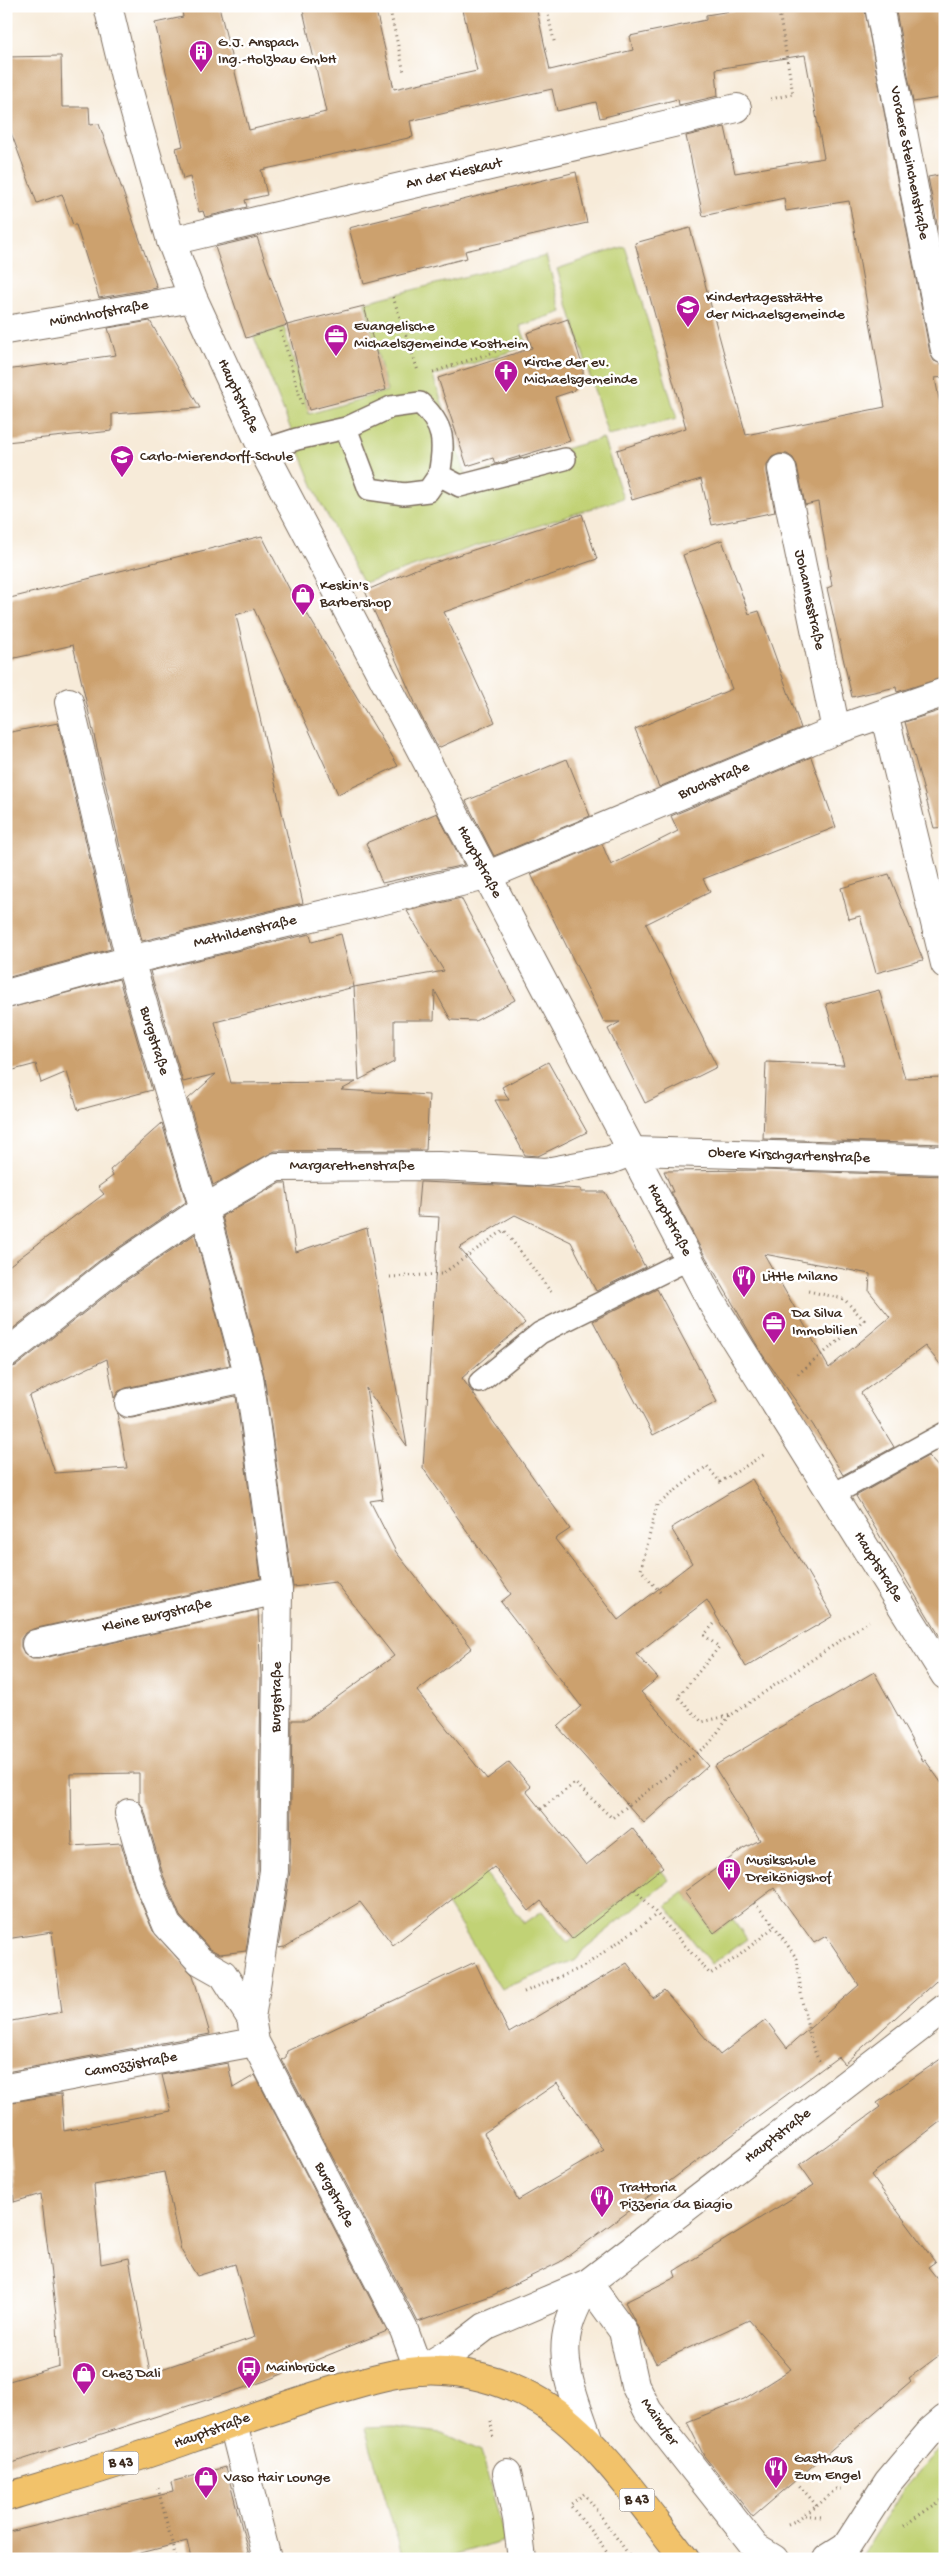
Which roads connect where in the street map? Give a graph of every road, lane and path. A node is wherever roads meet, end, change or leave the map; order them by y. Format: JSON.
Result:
{"nodes":[{"id":1,"x":108,"y":6,"type":"edge"},
{"id":2,"x":389,"y":6,"type":"edge"},
{"id":3,"x":546,"y":6,"type":"edge"},
{"id":4,"x":778,"y":6,"type":"edge"},
{"id":5,"x":879,"y":6,"type":"edge"},
{"id":6,"x":555,"y":45,"type":"dead end"},
{"id":7,"x":404,"y":72,"type":"dead end"},
{"id":8,"x":737,"y":108,"type":"joint"},
{"id":9,"x":171,"y":241,"type":"junction"},
{"id":10,"x":394,"y":297,"type":"dead end"},
{"id":11,"x":193,"y":298,"type":"junction"},
{"id":12,"x":6,"y":330,"type":"edge"},
{"id":13,"x":281,"y":331,"type":"dead end"},
{"id":14,"x":527,"y":341,"type":"dead end"},
{"id":15,"x":945,"y":350,"type":"edge"},
{"id":16,"x":420,"y":376,"type":"junction"},
{"id":17,"x":434,"y":416,"type":"junction"},
{"id":18,"x":346,"y":428,"type":"junction"},
{"id":19,"x":311,"y":435,"type":"junction"},
{"id":20,"x":263,"y":450,"type":"junction"},
{"id":21,"x":565,"y":459,"type":"dead end"},
{"id":22,"x":782,"y":469,"type":"dead end"},
{"id":23,"x":440,"y":475,"type":"junction"},
{"id":24,"x":945,"y":692,"type":"edge"},
{"id":25,"x":69,"y":702,"type":"dead end"},
{"id":26,"x":884,"y":713,"type":"junction"},
{"id":27,"x":836,"y":730,"type":"junction"},
{"id":28,"x":486,"y":876,"type":"junction"},
{"id":29,"x":130,"y":960,"type":"junction"},
{"id":30,"x":945,"y":964,"type":"edge"},
{"id":31,"x":6,"y":994,"type":"edge"},
{"id":32,"x":633,"y":1151,"type":"junction"},
{"id":33,"x":945,"y":1160,"type":"edge"},
{"id":34,"x":204,"y":1209,"type":"junction"},
{"id":35,"x":689,"y":1259,"type":"junction"},
{"id":36,"x":390,"y":1277,"type":"dead end"},
{"id":37,"x":808,"y":1291,"type":"dead end"},
{"id":38,"x":556,"y":1299,"type":"dead end"},
{"id":39,"x":6,"y":1354,"type":"edge"},
{"id":40,"x":249,"y":1377,"type":"junction"},
{"id":41,"x":480,"y":1382,"type":"dead end"},
{"id":42,"x":771,"y":1397,"type":"junction"},
{"id":43,"x":129,"y":1402,"type":"dead end"},
{"id":44,"x":945,"y":1433,"type":"edge"},
{"id":45,"x":795,"y":1435,"type":"junction"},
{"id":46,"x":832,"y":1495,"type":"junction"},
{"id":47,"x":278,"y":1590,"type":"junction"},
{"id":48,"x":660,"y":1592,"type":"dead end"},
{"id":49,"x":899,"y":1601,"type":"junction"},
{"id":50,"x":714,"y":1624,"type":"dead end"},
{"id":51,"x":36,"y":1644,"type":"dead end"},
{"id":52,"x":945,"y":1675,"type":"edge"},
{"id":53,"x":731,"y":1715,"type":"junction"},
{"id":54,"x":541,"y":1809,"type":"dead end"},
{"id":55,"x":129,"y":1813,"type":"dead end"},
{"id":56,"x":635,"y":1889,"type":"dead end"},
{"id":57,"x":754,"y":1903,"type":"dead end"},
{"id":58,"x":656,"y":1916,"type":"junction"},
{"id":59,"x":775,"y":1926,"type":"junction"},
{"id":60,"x":524,"y":1992,"type":"dead end"},
{"id":61,"x":945,"y":2008,"type":"edge"},
{"id":62,"x":253,"y":2030,"type":"junction"},
{"id":63,"x":6,"y":2088,"type":"edge"},
{"id":64,"x":836,"y":2092,"type":"junction"},
{"id":65,"x":588,"y":2283,"type":"junction"},
{"id":66,"x":419,"y":2371,"type":"junction"},
{"id":67,"x":945,"y":2419,"type":"edge"},
{"id":68,"x":233,"y":2424,"type":"junction"},
{"id":69,"x":589,"y":2441,"type":"junction"},
{"id":70,"x":507,"y":2473,"type":"dead end"},
{"id":71,"x":156,"y":2478,"type":"dead end"},
{"id":72,"x":798,"y":2484,"type":"dead end"},
{"id":73,"x":579,"y":2486,"type":"dead end"},
{"id":74,"x":584,"y":2494,"type":"junction"},
{"id":75,"x":6,"y":2496,"type":"edge"},
{"id":76,"x":781,"y":2526,"type":"dead end"},
{"id":77,"x":757,"y":2555,"type":"edge"},
{"id":78,"x":176,"y":2559,"type":"edge"},
{"id":79,"x":267,"y":2559,"type":"edge"},
{"id":80,"x":522,"y":2559,"type":"edge"},
{"id":81,"x":613,"y":2559,"type":"edge"},
{"id":82,"x":632,"y":2559,"type":"edge"},
{"id":83,"x":686,"y":2559,"type":"edge"},
{"id":84,"x":827,"y":2559,"type":"edge"}],
"edges":[{"from":1,"to":9,"type":"street","name":"Hauptstraße"},
{"from":2,"to":7,"type":"path"},
{"from":3,"to":6,"type":"path"},
{"from":4,"to":8,"type":"path"},
{"from":5,"to":15,"type":"street","name":"Vordere Steinchenstraße"},
{"from":8,"to":9,"type":"street","name":"An der Kieskaut"},
{"from":9,"to":11,"type":"street","name":"Hauptstraße"},
{"from":10,"to":16,"type":"path"},
{"from":11,"to":12,"type":"street","name":"Münchhofstraße"},
{"from":11,"to":20,"type":"street","name":"Hauptstraße"},
{"from":13,"to":19,"type":"path"},
{"from":14,"to":16,"type":"path"},
{"from":16,"to":17,"type":"path"},
{"from":17,"to":18,"type":"lane"},
{"from":17,"to":23,"type":"lane"},
{"from":18,"to":19,"type":"lane"},
{"from":18,"to":23,"type":"lane"},
{"from":19,"to":20,"type":"lane"},
{"from":20,"to":28,"type":"street","name":"Hauptstraße"},
{"from":21,"to":23,"type":"lane"},
{"from":22,"to":27,"type":"street","name":"Johannesstraße"},
{"from":24,"to":26,"type":"street","name":"Bruchstraße"},
{"from":25,"to":29,"type":"street","name":"Burgstraße"},
{"from":26,"to":27,"type":"street","name":"Bruchstraße"},
{"from":26,"to":30,"type":"street"},
{"from":27,"to":28,"type":"street","name":"Bruchstraße"},
{"from":28,"to":29,"type":"street","name":"Mathildenstraße"},
{"from":28,"to":32,"type":"street","name":"Hauptstraße"},
{"from":29,"to":31,"type":"street","name":"Mathildenstraße"},
{"from":29,"to":34,"type":"street","name":"Burgstraße"},
{"from":32,"to":33,"type":"street","name":"Obere Kirschgartenstraße"},
{"from":32,"to":34,"type":"street","name":"Margarethenstraße"},
{"from":32,"to":35,"type":"street","name":"Hauptstraße"},
{"from":34,"to":39,"type":"street","name":"Margarethenstraße"},
{"from":34,"to":40,"type":"street","name":"Burgstraße"},
{"from":35,"to":41,"type":"lane"},
{"from":35,"to":42,"type":"street","name":"Hauptstraße"},
{"from":36,"to":38,"type":"path"},
{"from":37,"to":42,"type":"path"},
{"from":40,"to":43,"type":"street"},
{"from":40,"to":47,"type":"street","name":"Burgstraße"},
{"from":42,"to":45,"type":"street","name":"Hauptstraße"},
{"from":44,"to":46,"type":"lane"},
{"from":45,"to":46,"type":"street","name":"Hauptstraße"},
{"from":45,"to":48,"type":"path"},
{"from":46,"to":49,"type":"street","name":"Hauptstraße"},
{"from":47,"to":51,"type":"street","name":"Kleine Burgstraße"},
{"from":47,"to":62,"type":"street","name":"Burgstraße"},
{"from":49,"to":52,"type":"street","name":"Hauptstraße"},
{"from":49,"to":53,"type":"path"},
{"from":50,"to":53,"type":"path"},
{"from":53,"to":54,"type":"path"},
{"from":55,"to":62,"type":"street","name":"Burgstraße"},
{"from":56,"to":58,"type":"path"},
{"from":57,"to":59,"type":"path"},
{"from":58,"to":59,"type":"path"},
{"from":58,"to":60,"type":"path"},
{"from":59,"to":64,"type":"path"},
{"from":61,"to":64,"type":"street","name":"Hauptstraße"},
{"from":62,"to":63,"type":"street","name":"Camozzistraße"},
{"from":62,"to":66,"type":"street","name":"Burgstraße"},
{"from":64,"to":65,"type":"street","name":"Hauptstraße"},
{"from":65,"to":66,"type":"street","name":"Hauptstraße"},
{"from":65,"to":69,"type":"street","name":"Hauptstraße"},
{"from":65,"to":77,"type":"street","name":"Mainufer"},
{"from":66,"to":68,"type":"main road","name":"Hauptstraße","number":"B 43"},
{"from":66,"to":69,"type":"main road","name":"Hauptstraße","number":"B 43"},
{"from":67,"to":84,"type":"street"},
{"from":68,"to":75,"type":"main road","name":"Hauptstraße","number":"B 43"},
{"from":68,"to":79,"type":"street"},
{"from":69,"to":83,"type":"main road","name":"Hauptstraße","number":"B 43"},
{"from":70,"to":80,"type":"street"},
{"from":71,"to":78,"type":"path"},
{"from":72,"to":76,"type":"path"},
{"from":73,"to":74,"type":"path"},
{"from":74,"to":81,"type":"path"},
{"from":74,"to":82,"type":"path"}]}
